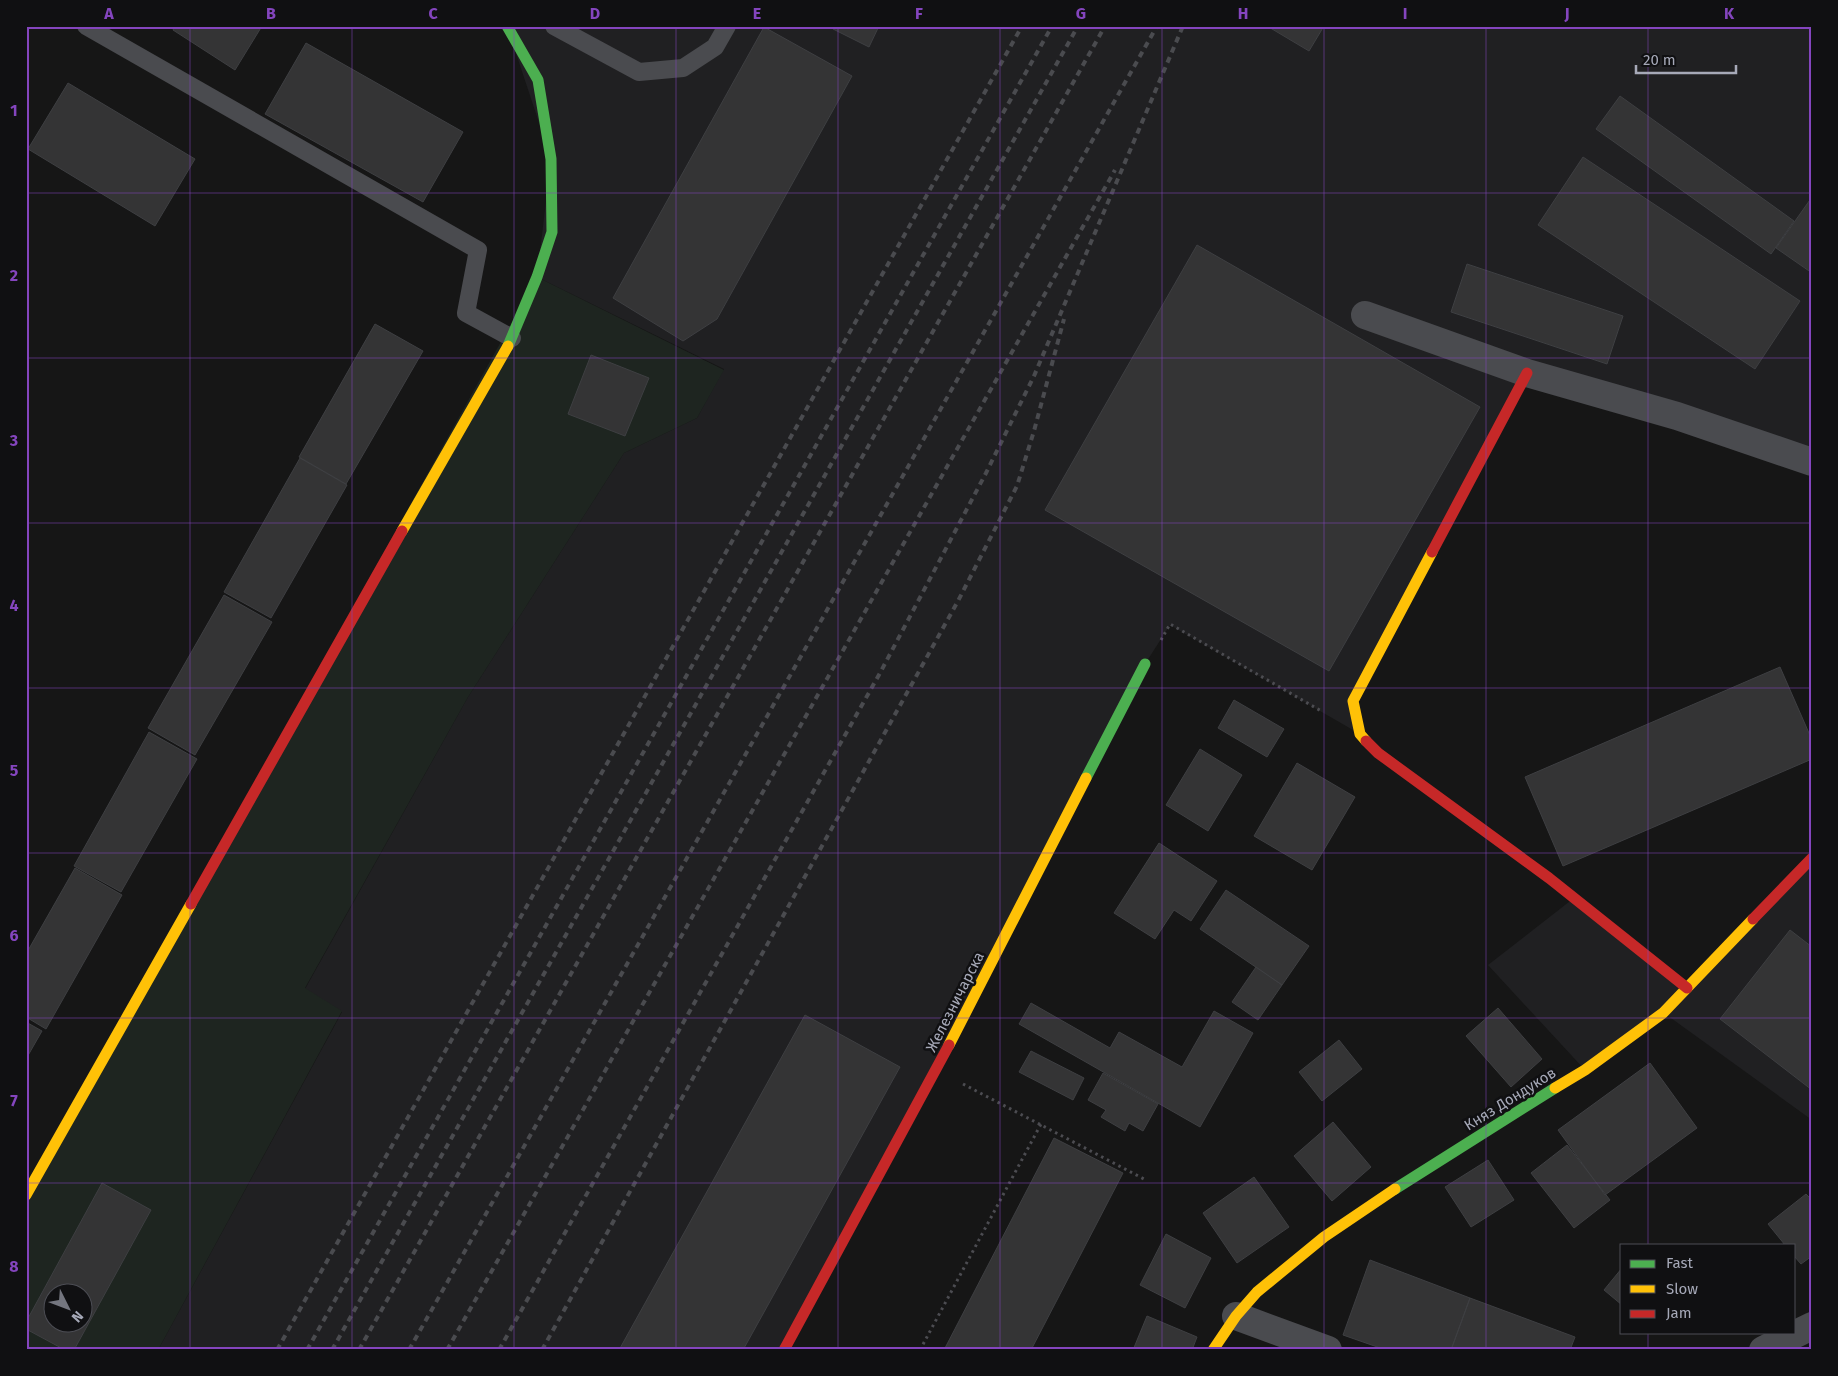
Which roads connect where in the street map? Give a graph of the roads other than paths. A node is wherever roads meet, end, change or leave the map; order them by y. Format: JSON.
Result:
{"nodes":[{"id":1,"x":86,"y":26,"type":"edge"},
{"id":2,"x":508,"y":26,"type":"edge"},
{"id":3,"x":554,"y":26,"type":"edge"},
{"id":4,"x":727,"y":26,"type":"edge"},
{"id":5,"x":1365,"y":315,"type":"dead end"},
{"id":6,"x":512,"y":338,"type":"junction"},
{"id":7,"x":1527,"y":373,"type":"junction"},
{"id":8,"x":1812,"y":462,"type":"edge"},
{"id":9,"x":1146,"y":664,"type":"road end"},
{"id":10,"x":1812,"y":858,"type":"edge"},
{"id":11,"x":1687,"y":988,"type":"junction"},
{"id":12,"x":26,"y":1195,"type":"edge"},
{"id":13,"x":1236,"y":1316,"type":"junction"},
{"id":14,"x":1812,"y":1326,"type":"edge"},
{"id":15,"x":784,"y":1350,"type":"edge"},
{"id":16,"x":1213,"y":1350,"type":"edge"},
{"id":17,"x":1328,"y":1350,"type":"edge"},
{"id":18,"x":1764,"y":1350,"type":"edge"}],
"edges":[{"from":1,"to":6,"type":"lane"},
{"from":2,"to":6,"type":"street"},
{"from":3,"to":4,"type":"lane"},
{"from":5,"to":7,"type":"street"},
{"from":6,"to":12,"type":"street"},
{"from":7,"to":8,"type":"street"},
{"from":7,"to":11,"type":"street"},
{"from":9,"to":15,"type":"street","name":"Железничарска"},
{"from":10,"to":11,"type":"street","name":"Княз Дондуков"},
{"from":11,"to":13,"type":"street","name":"Княз Дондуков"},
{"from":13,"to":16,"type":"street","name":"Княз Дондуков"},
{"from":13,"to":17,"type":"street"},
{"from":14,"to":18,"type":"street"}]}
